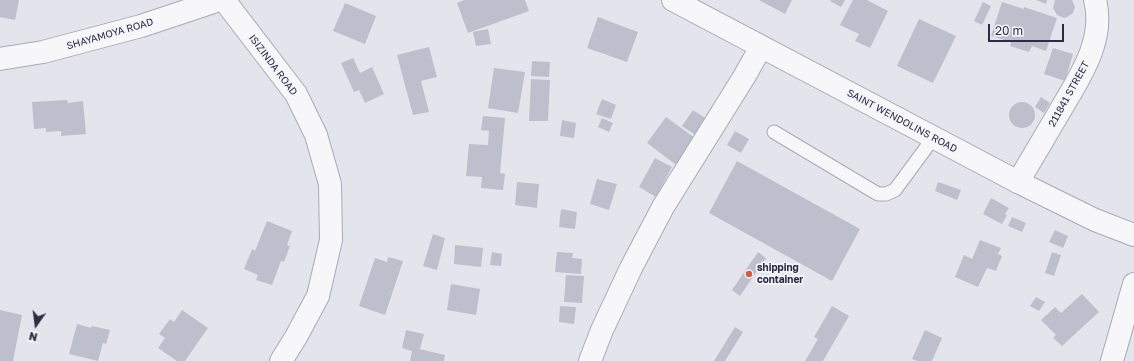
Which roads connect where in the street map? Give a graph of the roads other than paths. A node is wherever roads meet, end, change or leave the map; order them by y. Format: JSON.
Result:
{"nodes":[{"id":1,"x":219,"y":0,"type":"edge"},
{"id":2,"x":224,"y":0,"type":"edge"},
{"id":3,"x":673,"y":0,"type":"edge"},
{"id":4,"x":1095,"y":0,"type":"edge"},
{"id":5,"x":761,"y":47,"type":"junction"},
{"id":6,"x":0,"y":59,"type":"edge"},
{"id":7,"x":774,"y":132,"type":"dead end"},
{"id":8,"x":934,"y":137,"type":"junction"},
{"id":9,"x":1018,"y":182,"type":"junction"},
{"id":10,"x":1134,"y":235,"type":"edge"},
{"id":11,"x":1134,"y":284,"type":"edge"},
{"id":12,"x":281,"y":361,"type":"edge"},
{"id":13,"x":590,"y":361,"type":"edge"},
{"id":14,"x":1112,"y":361,"type":"edge"}],
"edges":[{"from":1,"to":6,"type":"street","name":"SHAYAMOYA ROAD"},
{"from":2,"to":12,"type":"street","name":"ISIZINDA ROAD"},
{"from":3,"to":5,"type":"street","name":"SAINT WENDOLINS ROAD"},
{"from":4,"to":9,"type":"street","name":"211841 STREET"},
{"from":5,"to":8,"type":"street","name":"SAINT WENDOLINS ROAD"},
{"from":5,"to":13,"type":"street"},
{"from":7,"to":8,"type":"lane"},
{"from":8,"to":9,"type":"street","name":"SAINT WENDOLINS ROAD"},
{"from":9,"to":10,"type":"street","name":"SAINT WENDOLINS ROAD"},
{"from":11,"to":14,"type":"street"}]}
